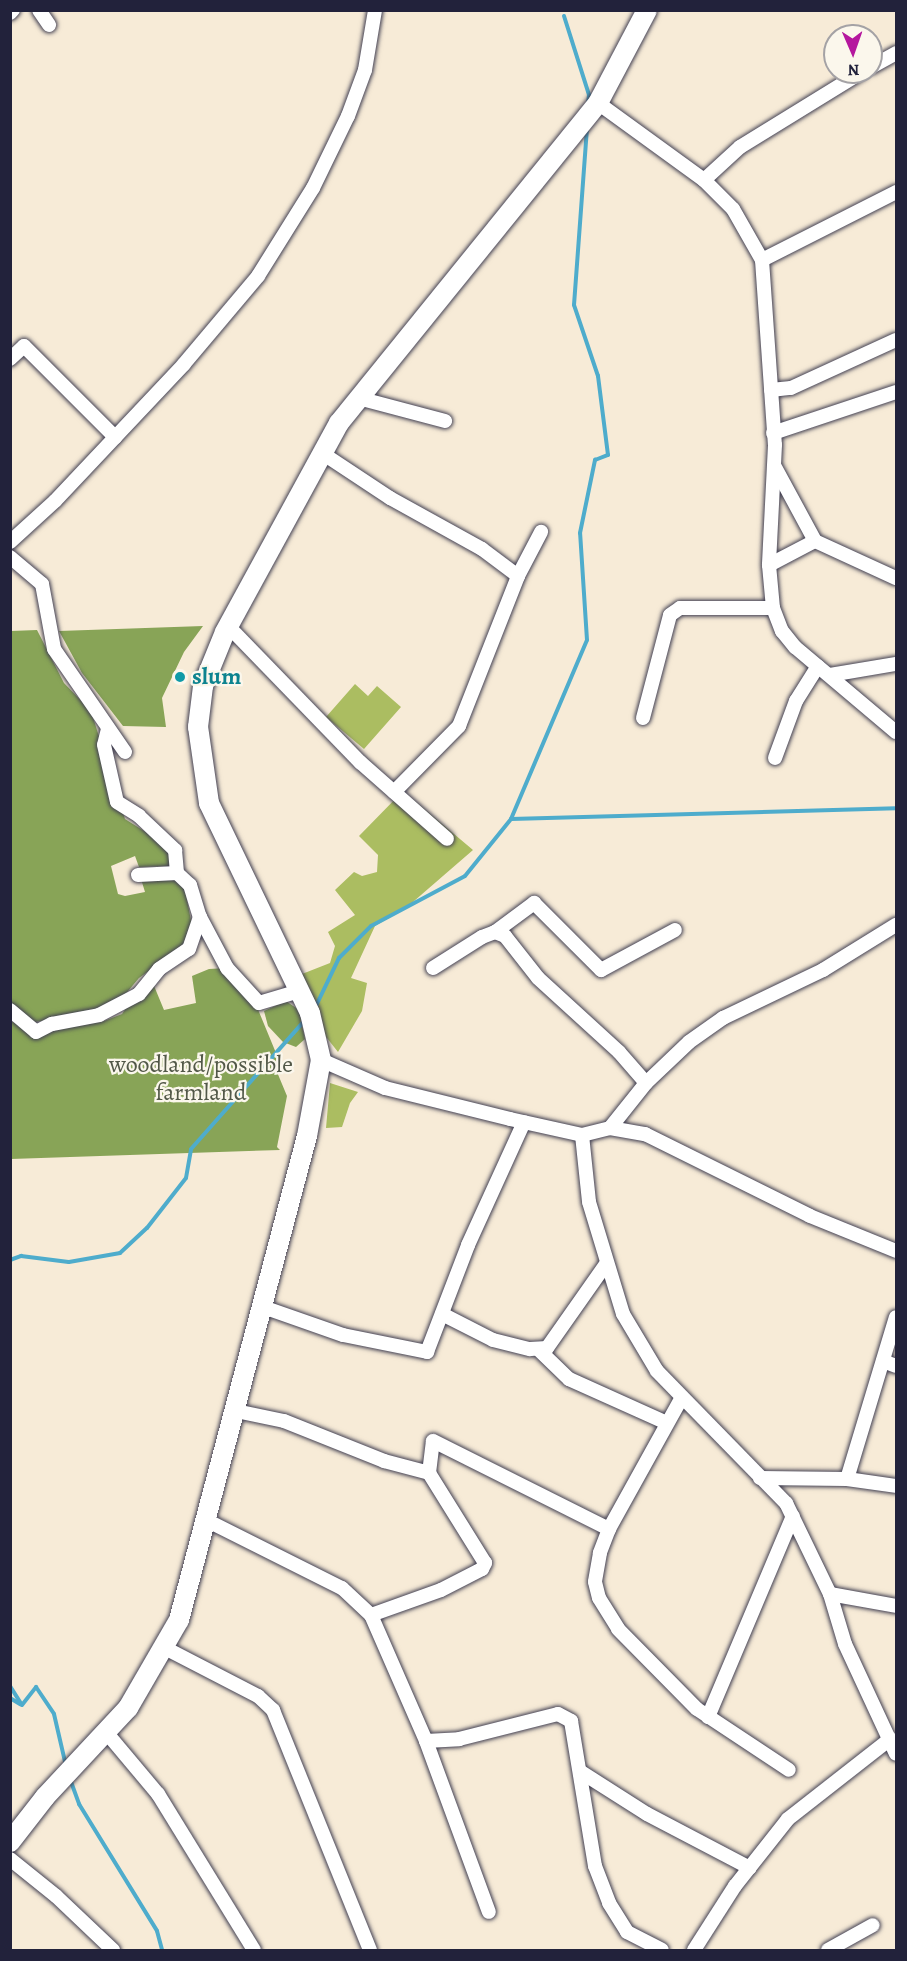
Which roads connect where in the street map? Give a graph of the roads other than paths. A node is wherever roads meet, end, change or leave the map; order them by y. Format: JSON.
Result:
{"nodes":[{"id":1,"x":39,"y":10,"type":"edge"},
{"id":2,"x":375,"y":10,"type":"edge"},
{"id":3,"x":647,"y":10,"type":"edge"},
{"id":4,"x":49,"y":25,"type":"dead end"},
{"id":5,"x":897,"y":53,"type":"edge"},
{"id":6,"x":883,"y":61,"type":"edge"},
{"id":7,"x":842,"y":84,"type":"edge"},
{"id":8,"x":598,"y":103,"type":"junction"},
{"id":9,"x":704,"y":180,"type":"junction"},
{"id":10,"x":897,"y":192,"type":"edge"},
{"id":11,"x":762,"y":260,"type":"junction"},
{"id":12,"x":897,"y":340,"type":"edge"},
{"id":13,"x":10,"y":359,"type":"edge"},
{"id":14,"x":771,"y":390,"type":"junction"},
{"id":15,"x":897,"y":392,"type":"edge"},
{"id":16,"x":362,"y":399,"type":"junction"},
{"id":17,"x":445,"y":421,"type":"dead end"},
{"id":18,"x":773,"y":433,"type":"junction"},
{"id":19,"x":115,"y":437,"type":"junction"},
{"id":20,"x":322,"y":453,"type":"junction"},
{"id":21,"x":775,"y":467,"type":"junction"},
{"id":22,"x":541,"y":532,"type":"dead end"},
{"id":23,"x":815,"y":541,"type":"junction"},
{"id":24,"x":10,"y":542,"type":"edge"},
{"id":25,"x":10,"y":556,"type":"edge"},
{"id":26,"x":769,"y":566,"type":"junction"},
{"id":27,"x":518,"y":576,"type":"junction"},
{"id":28,"x":897,"y":578,"type":"edge"},
{"id":29,"x":773,"y":608,"type":"junction"},
{"id":30,"x":228,"y":626,"type":"junction"},
{"id":31,"x":897,"y":664,"type":"edge"},
{"id":32,"x":818,"y":666,"type":"junction"},
{"id":33,"x":831,"y":675,"type":"junction"},
{"id":34,"x":643,"y":718,"type":"dead end"},
{"id":35,"x":108,"y":729,"type":"junction"},
{"id":36,"x":897,"y":732,"type":"edge"},
{"id":37,"x":125,"y":752,"type":"dead end"},
{"id":38,"x":775,"y":758,"type":"dead end"},
{"id":39,"x":394,"y":792,"type":"junction"},
{"id":40,"x":447,"y":839,"type":"dead end"},
{"id":41,"x":177,"y":873,"type":"junction"},
{"id":42,"x":138,"y":875,"type":"dead end"},
{"id":43,"x":200,"y":917,"type":"junction"},
{"id":44,"x":897,"y":925,"type":"edge"},
{"id":45,"x":675,"y":930,"type":"dead end"},
{"id":46,"x":495,"y":932,"type":"junction"},
{"id":47,"x":433,"y":968,"type":"dead end"},
{"id":48,"x":299,"y":991,"type":"junction"},
{"id":49,"x":10,"y":1010,"type":"edge"},
{"id":50,"x":321,"y":1060,"type":"junction"},
{"id":51,"x":646,"y":1083,"type":"junction"},
{"id":52,"x":524,"y":1122,"type":"junction"},
{"id":53,"x":610,"y":1128,"type":"junction"},
{"id":54,"x":582,"y":1135,"type":"junction"},
{"id":55,"x":897,"y":1251,"type":"edge"},
{"id":56,"x":606,"y":1264,"type":"junction"},
{"id":57,"x":263,"y":1307,"type":"junction"},
{"id":58,"x":442,"y":1314,"type":"junction"},
{"id":59,"x":897,"y":1317,"type":"edge"},
{"id":60,"x":539,"y":1350,"type":"junction"},
{"id":61,"x":883,"y":1360,"type":"junction"},
{"id":62,"x":897,"y":1366,"type":"edge"},
{"id":63,"x":681,"y":1399,"type":"junction"},
{"id":64,"x":236,"y":1411,"type":"junction"},
{"id":65,"x":667,"y":1423,"type":"junction"},
{"id":66,"x":429,"y":1473,"type":"junction"},
{"id":67,"x":760,"y":1478,"type":"junction"},
{"id":68,"x":847,"y":1479,"type":"junction"},
{"id":69,"x":897,"y":1486,"type":"edge"},
{"id":70,"x":793,"y":1516,"type":"junction"},
{"id":71,"x":208,"y":1521,"type":"junction"},
{"id":72,"x":609,"y":1529,"type":"junction"},
{"id":73,"x":830,"y":1594,"type":"junction"},
{"id":74,"x":897,"y":1606,"type":"edge"},
{"id":75,"x":371,"y":1616,"type":"junction"},
{"id":76,"x":165,"y":1648,"type":"junction"},
{"id":77,"x":708,"y":1717,"type":"junction"},
{"id":78,"x":106,"y":1732,"type":"junction"},
{"id":79,"x":890,"y":1739,"type":"junction"},
{"id":80,"x":426,"y":1741,"type":"junction"},
{"id":81,"x":897,"y":1754,"type":"edge"},
{"id":82,"x":789,"y":1770,"type":"dead end"},
{"id":83,"x":581,"y":1772,"type":"junction"},
{"id":84,"x":10,"y":1842,"type":"edge"},
{"id":85,"x":10,"y":1859,"type":"edge"},
{"id":86,"x":750,"y":1868,"type":"junction"},
{"id":87,"x":489,"y":1912,"type":"dead end"},
{"id":88,"x":873,"y":1926,"type":"dead end"},
{"id":89,"x":113,"y":1950,"type":"edge"},
{"id":90,"x":254,"y":1950,"type":"edge"},
{"id":91,"x":370,"y":1950,"type":"edge"},
{"id":92,"x":662,"y":1950,"type":"edge"},
{"id":93,"x":694,"y":1950,"type":"edge"},
{"id":94,"x":828,"y":1950,"type":"edge"}],
"edges":[{"from":1,"to":4,"type":"street"},
{"from":2,"to":19,"type":"street"},
{"from":3,"to":8,"type":"main road"},
{"from":5,"to":6,"type":"street"},
{"from":7,"to":9,"type":"street"},
{"from":8,"to":9,"type":"street"},
{"from":8,"to":16,"type":"main road"},
{"from":9,"to":11,"type":"street"},
{"from":10,"to":11,"type":"street"},
{"from":11,"to":14,"type":"street"},
{"from":12,"to":14,"type":"street"},
{"from":13,"to":19,"type":"street"},
{"from":14,"to":18,"type":"street"},
{"from":15,"to":18,"type":"street"},
{"from":16,"to":17,"type":"street"},
{"from":16,"to":20,"type":"main road"},
{"from":18,"to":21,"type":"street"},
{"from":19,"to":24,"type":"street"},
{"from":20,"to":27,"type":"street"},
{"from":20,"to":30,"type":"main road"},
{"from":21,"to":23,"type":"street"},
{"from":21,"to":26,"type":"street"},
{"from":22,"to":27,"type":"street"},
{"from":23,"to":26,"type":"street"},
{"from":23,"to":28,"type":"street"},
{"from":25,"to":35,"type":"street"},
{"from":26,"to":29,"type":"street"},
{"from":27,"to":39,"type":"street"},
{"from":29,"to":32,"type":"street"},
{"from":29,"to":34,"type":"street"},
{"from":30,"to":39,"type":"street"},
{"from":30,"to":48,"type":"main road"},
{"from":31,"to":33,"type":"street"},
{"from":32,"to":33,"type":"street"},
{"from":32,"to":38,"type":"street"},
{"from":33,"to":36,"type":"street"},
{"from":35,"to":37,"type":"street"},
{"from":35,"to":41,"type":"street"},
{"from":39,"to":40,"type":"street"},
{"from":41,"to":42,"type":"street"},
{"from":41,"to":43,"type":"street"},
{"from":43,"to":48,"type":"street"},
{"from":43,"to":49,"type":"street"},
{"from":44,"to":51,"type":"street"},
{"from":45,"to":46,"type":"street"},
{"from":46,"to":47,"type":"street"},
{"from":46,"to":51,"type":"street"},
{"from":48,"to":50,"type":"main road"},
{"from":50,"to":52,"type":"street"},
{"from":50,"to":57,"type":"main road"},
{"from":51,"to":53,"type":"street"},
{"from":52,"to":54,"type":"street"},
{"from":52,"to":58,"type":"street"},
{"from":53,"to":54,"type":"street"},
{"from":53,"to":55,"type":"street"},
{"from":54,"to":56,"type":"street"},
{"from":56,"to":60,"type":"street"},
{"from":56,"to":63,"type":"street"},
{"from":57,"to":58,"type":"street"},
{"from":57,"to":64,"type":"main road"},
{"from":58,"to":60,"type":"street"},
{"from":59,"to":61,"type":"street"},
{"from":60,"to":65,"type":"street"},
{"from":61,"to":62,"type":"street"},
{"from":61,"to":68,"type":"street"},
{"from":63,"to":65,"type":"street"},
{"from":63,"to":67,"type":"street"},
{"from":64,"to":66,"type":"street"},
{"from":64,"to":71,"type":"main road"},
{"from":65,"to":72,"type":"street"},
{"from":66,"to":72,"type":"street"},
{"from":66,"to":75,"type":"street"},
{"from":67,"to":68,"type":"street"},
{"from":67,"to":70,"type":"street"},
{"from":68,"to":69,"type":"street"},
{"from":70,"to":73,"type":"street"},
{"from":70,"to":77,"type":"street"},
{"from":71,"to":75,"type":"street"},
{"from":71,"to":76,"type":"main road"},
{"from":72,"to":77,"type":"street"},
{"from":73,"to":74,"type":"street"},
{"from":73,"to":79,"type":"street"},
{"from":75,"to":80,"type":"street"},
{"from":76,"to":78,"type":"main road"},
{"from":76,"to":91,"type":"street"},
{"from":77,"to":82,"type":"street"},
{"from":78,"to":84,"type":"main road"},
{"from":78,"to":90,"type":"street"},
{"from":79,"to":81,"type":"street"},
{"from":79,"to":86,"type":"street"},
{"from":80,"to":83,"type":"street"},
{"from":80,"to":87,"type":"street"},
{"from":83,"to":86,"type":"street"},
{"from":83,"to":92,"type":"street"},
{"from":85,"to":89,"type":"street"},
{"from":86,"to":93,"type":"street"},
{"from":88,"to":94,"type":"street"}]}
